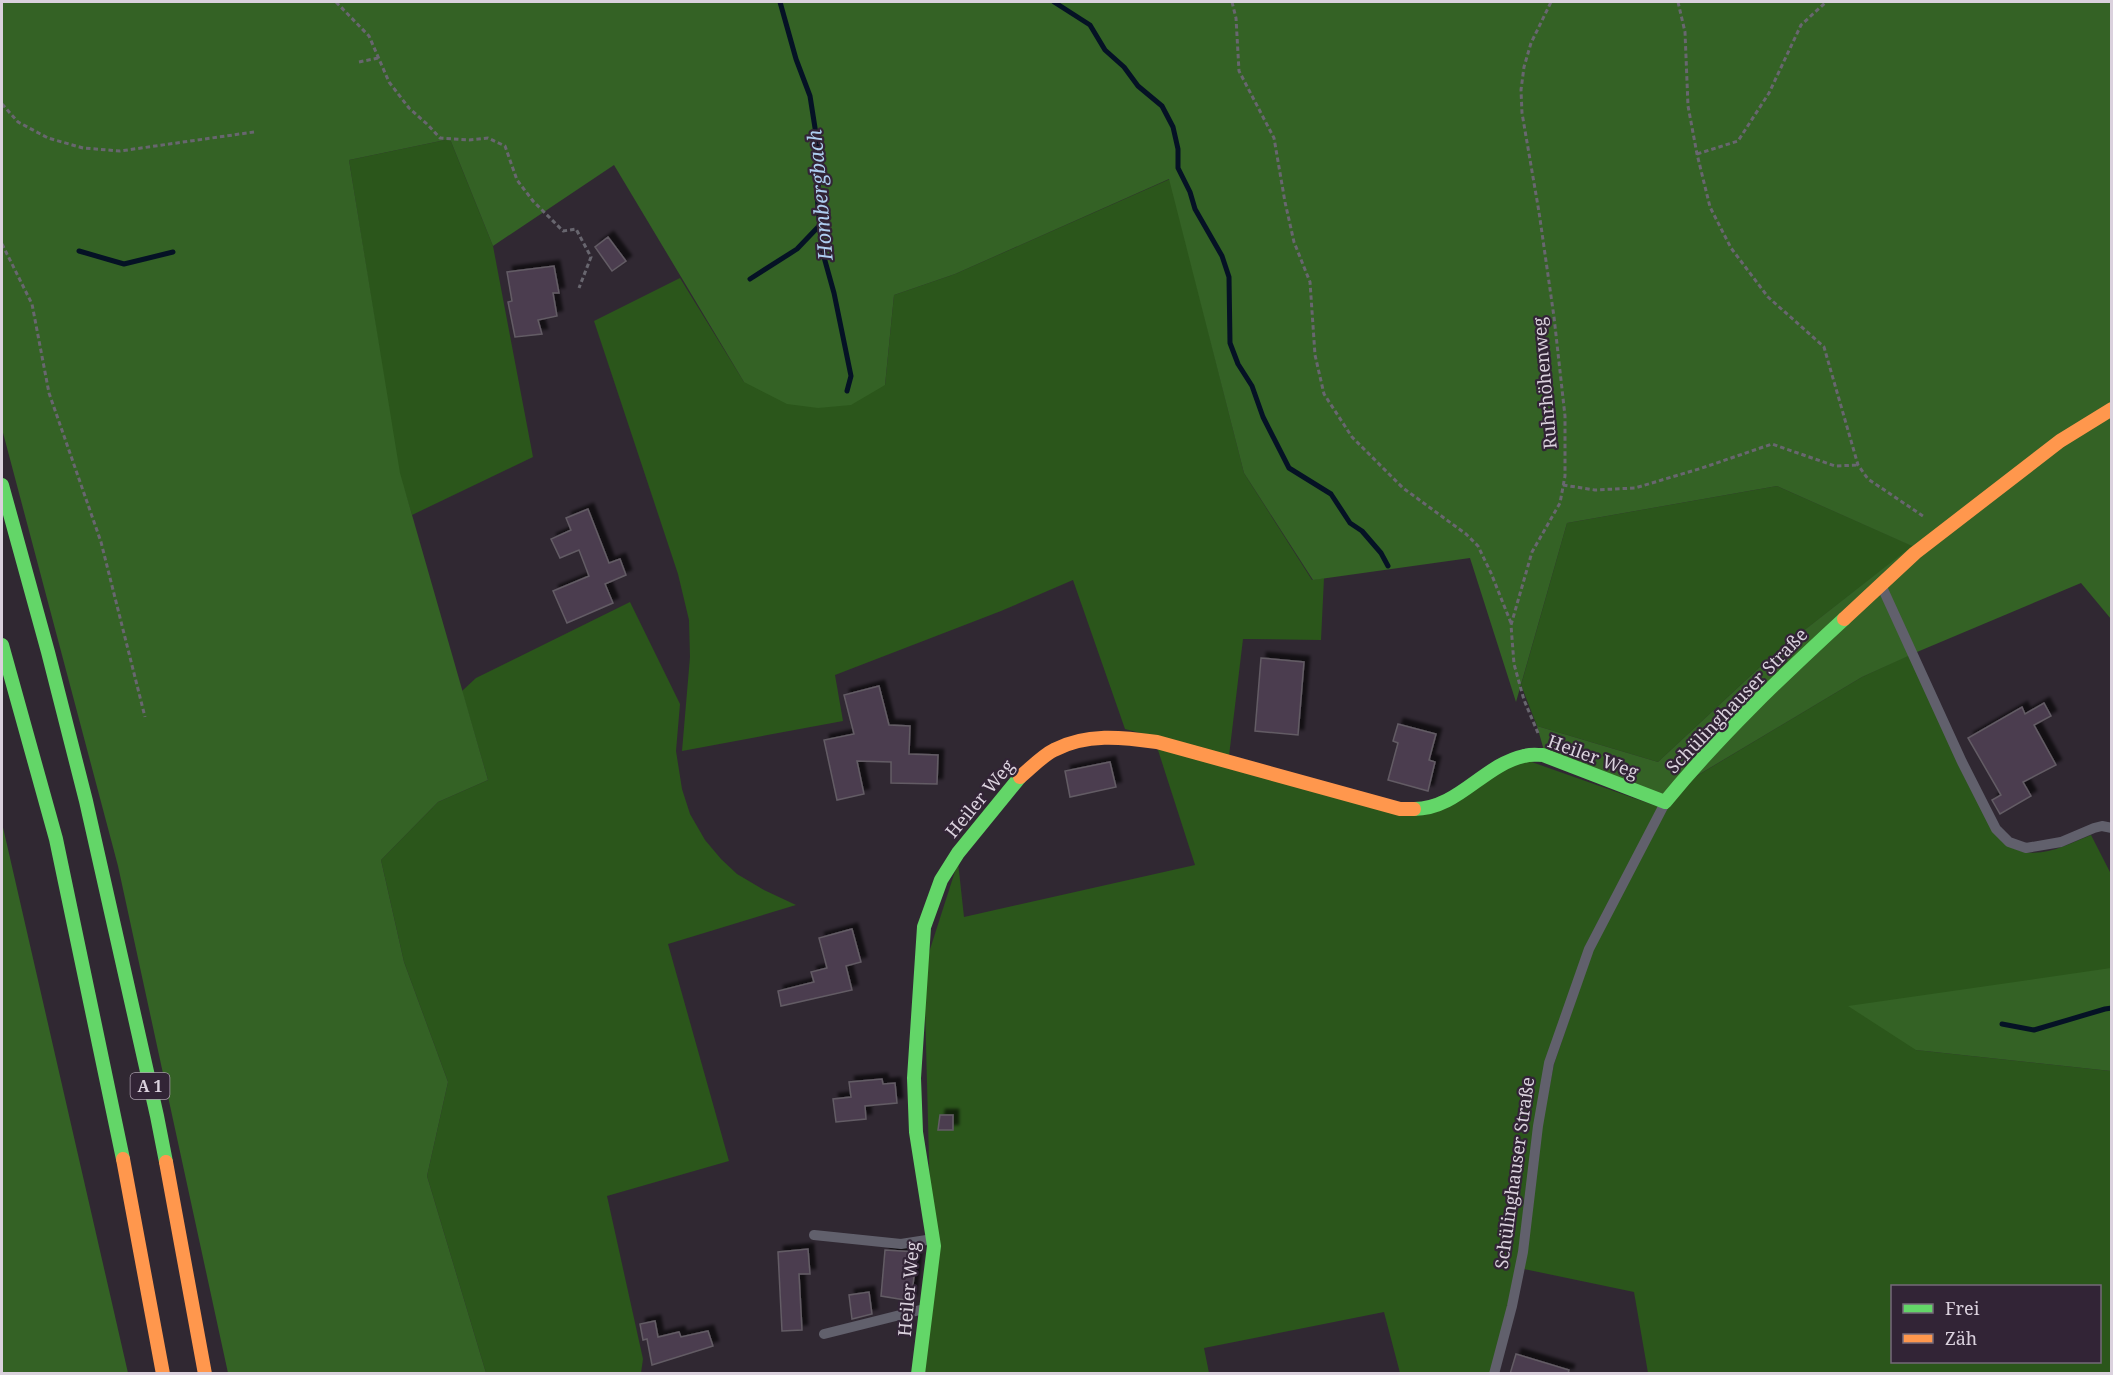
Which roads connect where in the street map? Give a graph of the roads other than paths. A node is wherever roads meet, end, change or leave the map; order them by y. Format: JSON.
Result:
{"nodes":[{"id":1,"x":2112,"y":409,"type":"edge"},
{"id":2,"x":2,"y":485,"type":"edge"},
{"id":3,"x":1881,"y":585,"type":"junction"},
{"id":4,"x":2,"y":645,"type":"edge"},
{"id":5,"x":1665,"y":802,"type":"junction"},
{"id":6,"x":2112,"y":828,"type":"edge"},
{"id":7,"x":814,"y":1235,"type":"dead end"},
{"id":8,"x":933,"y":1239,"type":"junction"},
{"id":9,"x":927,"y":1308,"type":"junction"},
{"id":10,"x":824,"y":1334,"type":"dead end"},
{"id":11,"x":163,"y":1374,"type":"edge"},
{"id":12,"x":205,"y":1374,"type":"edge"},
{"id":13,"x":918,"y":1374,"type":"edge"},
{"id":14,"x":1494,"y":1374,"type":"edge"}],
"edges":[{"from":1,"to":3,"type":"main road","name":"Schülinghauser Straße"},
{"from":2,"to":12,"type":"main road","number":"A 1"},
{"from":3,"to":5,"type":"main road","name":"Schülinghauser Straße"},
{"from":3,"to":6,"type":"lane"},
{"from":4,"to":11,"type":"main road","number":"A 1"},
{"from":5,"to":8,"type":"main road","name":"Heiler Weg"},
{"from":5,"to":14,"type":"lane","name":"Schülinghauser Straße"},
{"from":7,"to":8,"type":"lane"},
{"from":8,"to":9,"type":"main road","name":"Heiler Weg"},
{"from":9,"to":10,"type":"lane"},
{"from":9,"to":13,"type":"main road","name":"Heiler Weg"}]}
